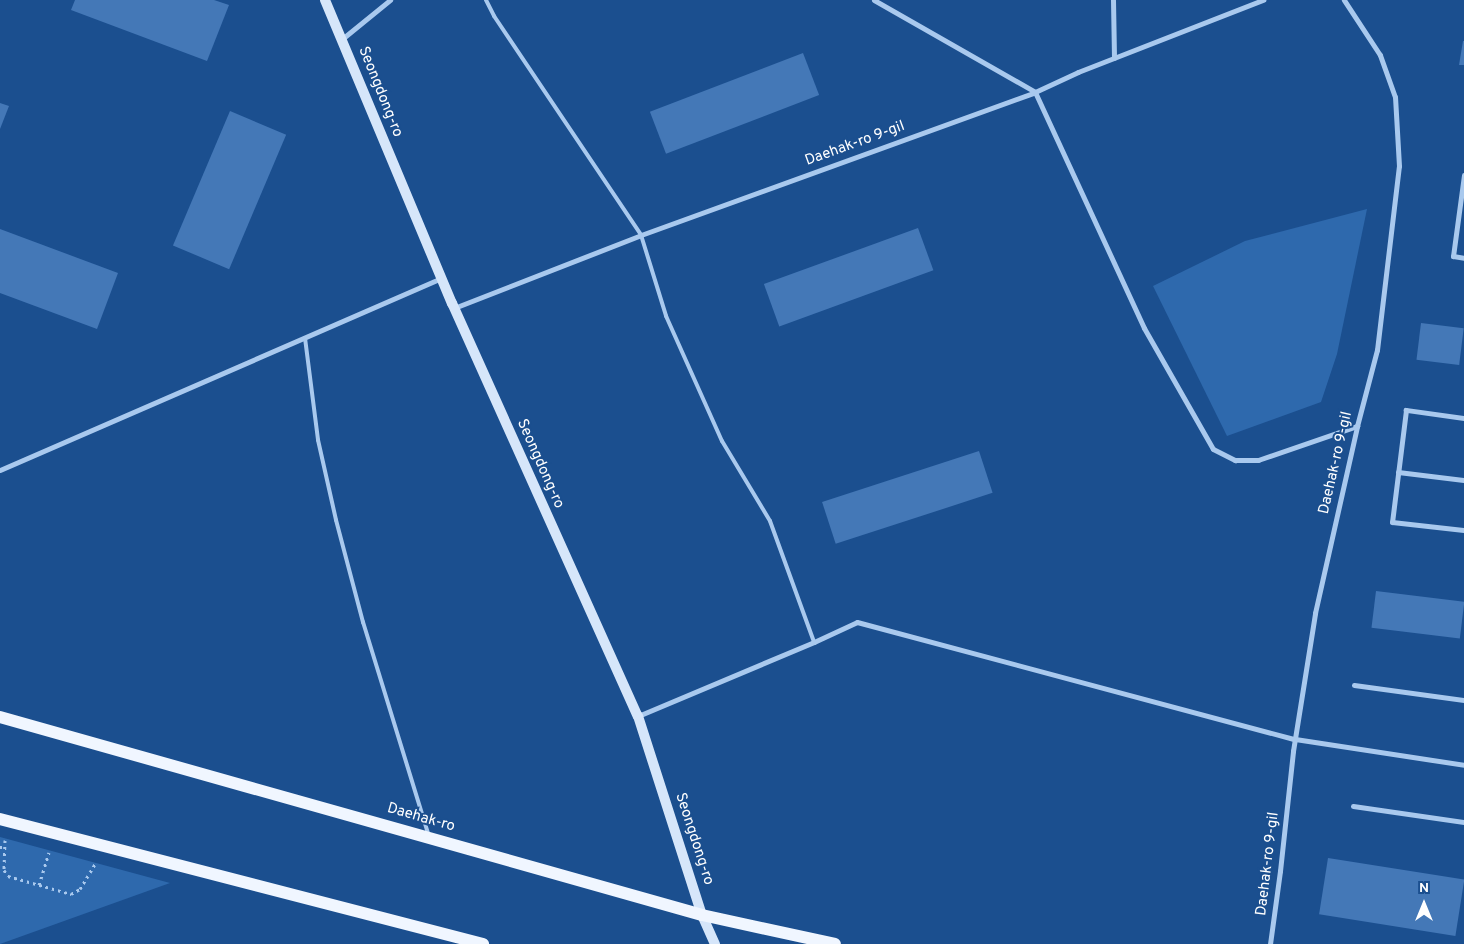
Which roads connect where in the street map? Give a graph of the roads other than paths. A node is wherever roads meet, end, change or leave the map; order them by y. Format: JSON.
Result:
{"nodes":[{"id":1,"x":325,"y":0,"type":"edge"},
{"id":2,"x":390,"y":0,"type":"edge"},
{"id":3,"x":486,"y":0,"type":"edge"},
{"id":4,"x":874,"y":0,"type":"edge"},
{"id":5,"x":1113,"y":0,"type":"edge"},
{"id":6,"x":1263,"y":0,"type":"edge"},
{"id":7,"x":1344,"y":0,"type":"edge"},
{"id":8,"x":342,"y":39,"type":"junction"},
{"id":9,"x":1114,"y":58,"type":"junction"},
{"id":10,"x":1035,"y":92,"type":"junction"},
{"id":11,"x":1464,"y":174,"type":"edge"},
{"id":12,"x":1463,"y":183,"type":"edge"},
{"id":13,"x":641,"y":234,"type":"junction"},
{"id":14,"x":1464,"y":258,"type":"edge"},
{"id":15,"x":442,"y":278,"type":"junction"},
{"id":16,"x":454,"y":309,"type":"junction"},
{"id":17,"x":306,"y":338,"type":"junction"},
{"id":18,"x":1464,"y":418,"type":"edge"},
{"id":19,"x":1357,"y":426,"type":"junction"},
{"id":20,"x":0,"y":470,"type":"edge"},
{"id":21,"x":1398,"y":472,"type":"junction"},
{"id":22,"x":1464,"y":480,"type":"edge"},
{"id":23,"x":1464,"y":530,"type":"edge"},
{"id":24,"x":814,"y":642,"type":"junction"},
{"id":25,"x":1354,"y":685,"type":"dead end"},
{"id":26,"x":1464,"y":700,"type":"edge"},
{"id":27,"x":638,"y":716,"type":"junction"},
{"id":28,"x":0,"y":717,"type":"edge"},
{"id":29,"x":1295,"y":739,"type":"junction"},
{"id":30,"x":1464,"y":765,"type":"edge"},
{"id":31,"x":1353,"y":806,"type":"dead end"},
{"id":32,"x":0,"y":819,"type":"edge"},
{"id":33,"x":1464,"y":822,"type":"edge"},
{"id":34,"x":430,"y":838,"type":"junction"},
{"id":35,"x":702,"y":915,"type":"junction"},
{"id":36,"x":466,"y":941,"type":"edge"},
{"id":37,"x":483,"y":944,"type":"edge"},
{"id":38,"x":715,"y":944,"type":"edge"},
{"id":39,"x":835,"y":944,"type":"edge"},
{"id":40,"x":1270,"y":944,"type":"edge"}],
"edges":[{"from":1,"to":8,"type":"street","name":"Seongdong-ro"},
{"from":2,"to":8,"type":"street"},
{"from":3,"to":13,"type":"lane"},
{"from":4,"to":10,"type":"street"},
{"from":5,"to":9,"type":"street"},
{"from":6,"to":9,"type":"street","name":"Daehak-ro 9-gil"},
{"from":7,"to":19,"type":"street","name":"Daehak-ro 9-gil"},
{"from":8,"to":15,"type":"street","name":"Seongdong-ro"},
{"from":9,"to":10,"type":"street","name":"Daehak-ro 9-gil"},
{"from":10,"to":13,"type":"street","name":"Daehak-ro 9-gil"},
{"from":10,"to":19,"type":"street"},
{"from":11,"to":12,"type":"street"},
{"from":12,"to":14,"type":"street"},
{"from":13,"to":16,"type":"street","name":"Daehak-ro 9-gil"},
{"from":13,"to":24,"type":"lane"},
{"from":15,"to":16,"type":"street","name":"Seongdong-ro"},
{"from":15,"to":17,"type":"street"},
{"from":16,"to":27,"type":"street","name":"Seongdong-ro"},
{"from":17,"to":20,"type":"street"},
{"from":17,"to":34,"type":"lane"},
{"from":18,"to":21,"type":"street"},
{"from":19,"to":29,"type":"street","name":"Daehak-ro 9-gil"},
{"from":21,"to":22,"type":"street"},
{"from":21,"to":23,"type":"street"},
{"from":24,"to":27,"type":"street"},
{"from":24,"to":29,"type":"street"},
{"from":25,"to":26,"type":"street"},
{"from":27,"to":35,"type":"street","name":"Seongdong-ro"},
{"from":28,"to":34,"type":"main road","name":"Daehak-ro"},
{"from":29,"to":30,"type":"street"},
{"from":29,"to":40,"type":"street","name":"Daehak-ro 9-gil"},
{"from":31,"to":33,"type":"street"},
{"from":32,"to":36,"type":"main road"},
{"from":34,"to":35,"type":"main road","name":"Daehak-ro"},
{"from":35,"to":38,"type":"street","name":"Seongdong-ro"},
{"from":35,"to":39,"type":"main road","name":"Daehak-ro"},
{"from":36,"to":37,"type":"main road"}]}
